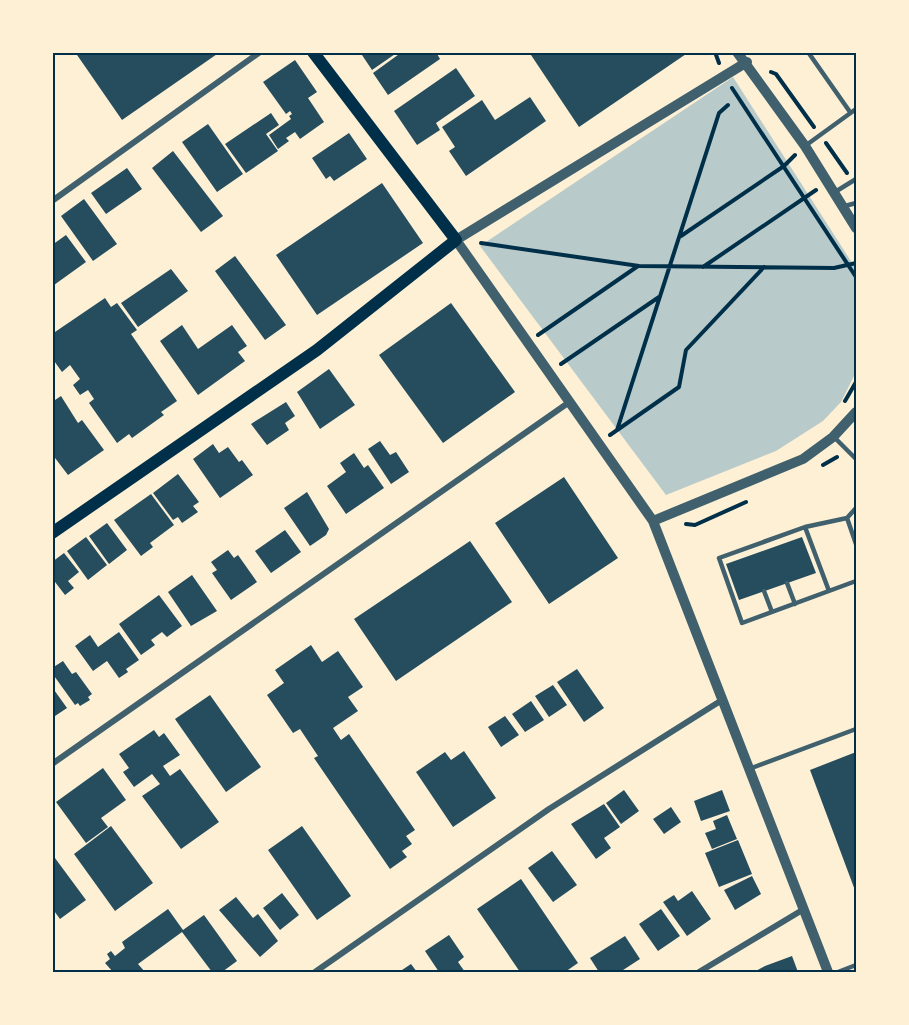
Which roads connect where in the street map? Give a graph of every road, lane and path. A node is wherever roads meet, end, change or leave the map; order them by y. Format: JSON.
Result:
{"nodes":[{"id":1,"x":260,"y":52,"type":"edge"},
{"id":2,"x":313,"y":52,"type":"edge"},
{"id":3,"x":737,"y":52,"type":"edge"},
{"id":4,"x":808,"y":52,"type":"edge"},
{"id":5,"x":745,"y":57,"type":"edge"},
{"id":6,"x":738,"y":99,"type":"dead end"},
{"id":7,"x":729,"y":105,"type":"dead end"},
{"id":8,"x":856,"y":109,"type":"edge"},
{"id":9,"x":850,"y":112,"type":"junction"},
{"id":10,"x":805,"y":146,"type":"junction"},
{"id":11,"x":784,"y":166,"type":"junction"},
{"id":12,"x":856,"y":179,"type":"edge"},
{"id":13,"x":828,"y":182,"type":"junction"},
{"id":14,"x":835,"y":192,"type":"junction"},
{"id":15,"x":805,"y":197,"type":"junction"},
{"id":16,"x":52,"y":201,"type":"edge"},
{"id":17,"x":856,"y":203,"type":"edge"},
{"id":18,"x":844,"y":206,"type":"junction"},
{"id":19,"x":856,"y":228,"type":"edge"},
{"id":20,"x":681,"y":237,"type":"junction"},
{"id":21,"x":456,"y":240,"type":"junction"},
{"id":22,"x":856,"y":263,"type":"edge"},
{"id":23,"x":851,"y":265,"type":"junction"},
{"id":24,"x":639,"y":266,"type":"junction"},
{"id":25,"x":671,"y":266,"type":"junction"},
{"id":26,"x":702,"y":267,"type":"junction"},
{"id":27,"x":764,"y":267,"type":"junction"},
{"id":28,"x":856,"y":277,"type":"edge"},
{"id":29,"x":660,"y":296,"type":"junction"},
{"id":30,"x":527,"y":342,"type":"junction"},
{"id":31,"x":548,"y":373,"type":"junction"},
{"id":32,"x":856,"y":382,"type":"edge"},
{"id":33,"x":568,"y":403,"type":"junction"},
{"id":34,"x":841,"y":408,"type":"dead end"},
{"id":35,"x":856,"y":412,"type":"edge"},
{"id":36,"x":617,"y":430,"type":"junction"},
{"id":37,"x":833,"y":436,"type":"junction"},
{"id":38,"x":597,"y":444,"type":"junction"},
{"id":39,"x":856,"y":459,"type":"edge"},
{"id":40,"x":856,"y":508,"type":"edge"},
{"id":41,"x":847,"y":518,"type":"junction"},
{"id":42,"x":652,"y":521,"type":"junction"},
{"id":43,"x":805,"y":527,"type":"junction"},
{"id":44,"x":52,"y":532,"type":"edge"},
{"id":45,"x":771,"y":539,"type":"junction"},
{"id":46,"x":856,"y":544,"type":"edge"},
{"id":47,"x":774,"y":547,"type":"dead end"},
{"id":48,"x":748,"y":548,"type":"junction"},
{"id":49,"x":751,"y":555,"type":"dead end"},
{"id":50,"x":856,"y":581,"type":"edge"},
{"id":51,"x":787,"y":583,"type":"dead end"},
{"id":52,"x":764,"y":591,"type":"dead end"},
{"id":53,"x":829,"y":591,"type":"junction"},
{"id":54,"x":795,"y":604,"type":"junction"},
{"id":55,"x":772,"y":612,"type":"junction"},
{"id":56,"x":722,"y":700,"type":"junction"},
{"id":57,"x":856,"y":729,"type":"edge"},
{"id":58,"x":52,"y":764,"type":"edge"},
{"id":59,"x":749,"y":769,"type":"junction"},
{"id":60,"x":805,"y":909,"type":"junction"},
{"id":61,"x":856,"y":965,"type":"edge"},
{"id":62,"x":315,"y":972,"type":"edge"},
{"id":63,"x":699,"y":972,"type":"edge"},
{"id":64,"x":828,"y":972,"type":"edge"},
{"id":65,"x":838,"y":972,"type":"edge"}],
"edges":[{"from":1,"to":16,"type":"street"},
{"from":2,"to":21,"type":"main road"},
{"from":3,"to":5,"type":"street"},
{"from":4,"to":9,"type":"lane"},
{"from":5,"to":10,"type":"street"},
{"from":5,"to":21,"type":"street"},
{"from":6,"to":11,"type":"path"},
{"from":7,"to":20,"type":"path"},
{"from":8,"to":9,"type":"lane"},
{"from":9,"to":10,"type":"lane"},
{"from":10,"to":11,"type":"path"},
{"from":10,"to":13,"type":"street"},
{"from":11,"to":15,"type":"path"},
{"from":11,"to":20,"type":"path"},
{"from":12,"to":14,"type":"lane"},
{"from":13,"to":14,"type":"street"},
{"from":13,"to":15,"type":"path"},
{"from":14,"to":18,"type":"street"},
{"from":15,"to":23,"type":"path"},
{"from":15,"to":26,"type":"path"},
{"from":17,"to":18,"type":"lane"},
{"from":18,"to":19,"type":"street"},
{"from":20,"to":25,"type":"path"},
{"from":21,"to":24,"type":"path"},
{"from":21,"to":30,"type":"street"},
{"from":21,"to":44,"type":"main road"},
{"from":22,"to":23,"type":"path"},
{"from":23,"to":27,"type":"path"},
{"from":23,"to":28,"type":"path"},
{"from":24,"to":25,"type":"path"},
{"from":24,"to":30,"type":"path"},
{"from":25,"to":26,"type":"path"},
{"from":25,"to":29,"type":"path"},
{"from":26,"to":27,"type":"path"},
{"from":27,"to":36,"type":"path"},
{"from":29,"to":31,"type":"path"},
{"from":29,"to":36,"type":"path"},
{"from":30,"to":31,"type":"street"},
{"from":31,"to":33,"type":"street"},
{"from":32,"to":34,"type":"path"},
{"from":33,"to":38,"type":"street"},
{"from":33,"to":58,"type":"street"},
{"from":35,"to":37,"type":"street"},
{"from":36,"to":38,"type":"path"},
{"from":37,"to":39,"type":"lane"},
{"from":37,"to":42,"type":"street"},
{"from":38,"to":42,"type":"street"},
{"from":40,"to":41,"type":"lane"},
{"from":41,"to":43,"type":"lane"},
{"from":41,"to":46,"type":"lane"},
{"from":42,"to":56,"type":"street"},
{"from":43,"to":45,"type":"lane"},
{"from":43,"to":53,"type":"lane"},
{"from":45,"to":47,"type":"lane"},
{"from":45,"to":48,"type":"lane"},
{"from":48,"to":49,"type":"lane"},
{"from":48,"to":55,"type":"lane"},
{"from":50,"to":53,"type":"lane"},
{"from":51,"to":54,"type":"lane"},
{"from":52,"to":55,"type":"lane"},
{"from":53,"to":54,"type":"lane"},
{"from":54,"to":55,"type":"lane"},
{"from":56,"to":59,"type":"street"},
{"from":56,"to":62,"type":"street"},
{"from":57,"to":59,"type":"lane"},
{"from":59,"to":60,"type":"street"},
{"from":60,"to":63,"type":"street"},
{"from":60,"to":64,"type":"street"},
{"from":61,"to":65,"type":"lane"}]}
